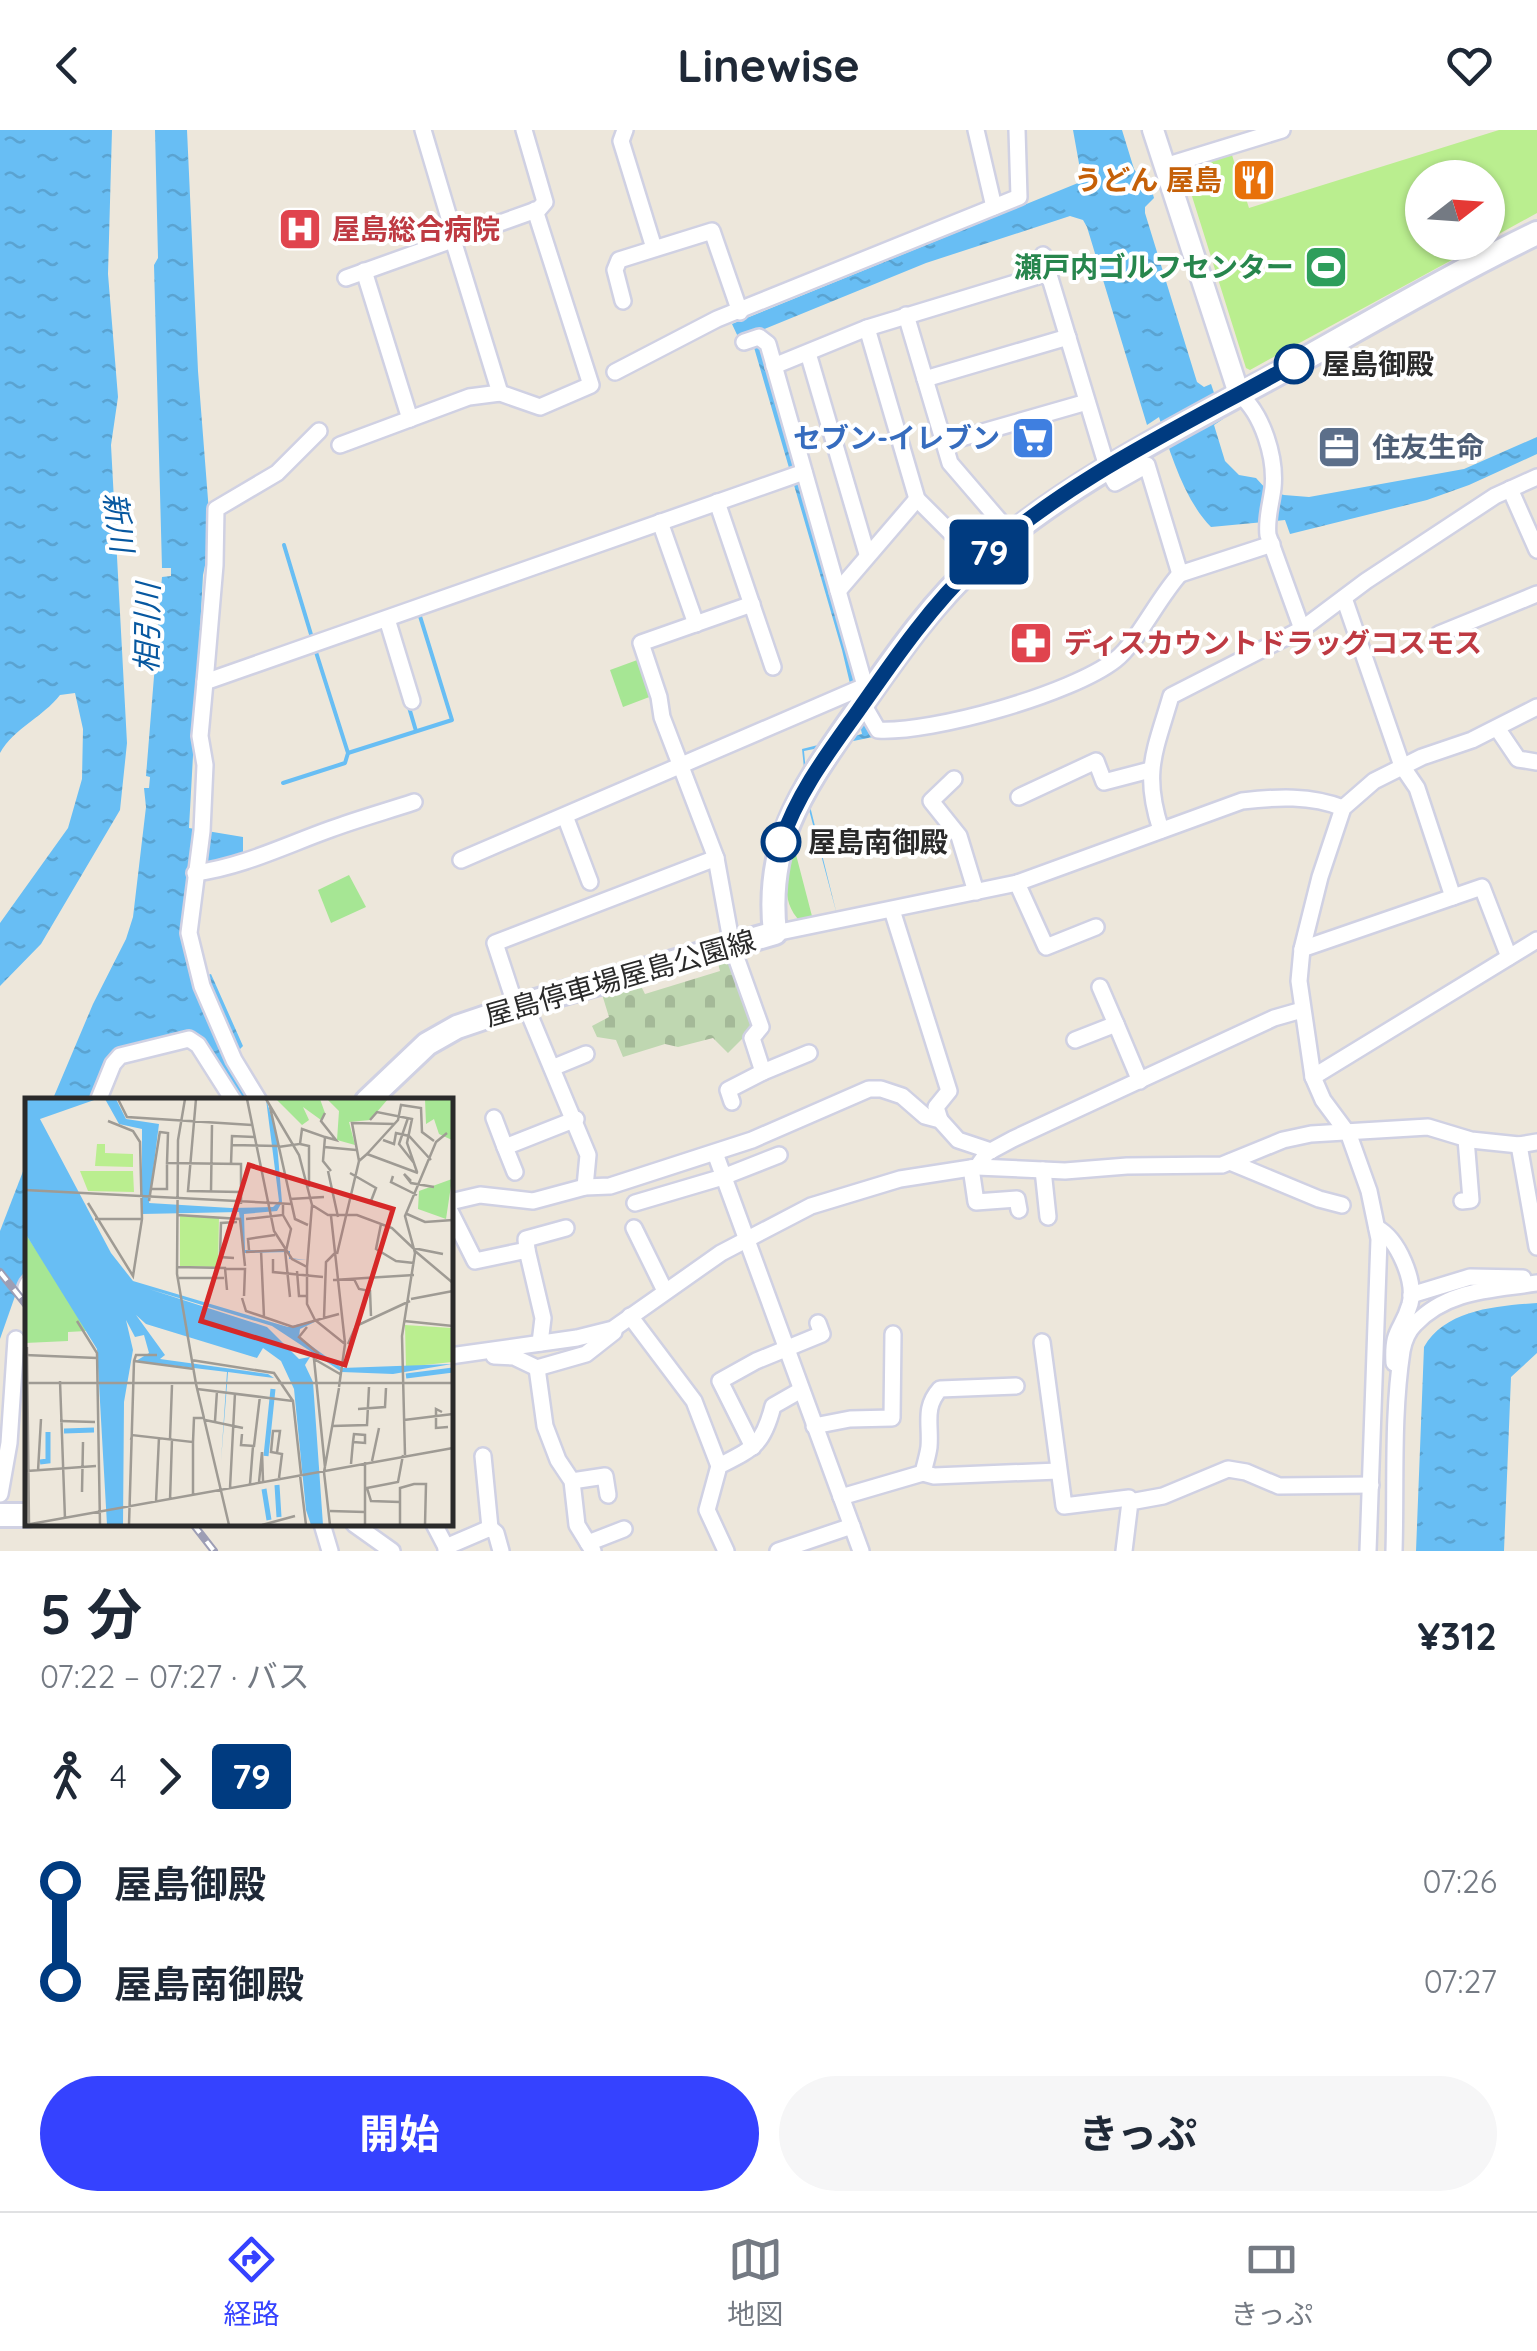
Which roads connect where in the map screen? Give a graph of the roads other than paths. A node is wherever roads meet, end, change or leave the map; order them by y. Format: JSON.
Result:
{"nodes":[{"id":1,"x":423,"y":130,"type":"edge"},
{"id":2,"x":524,"y":130,"type":"edge"},
{"id":3,"x":625,"y":130,"type":"edge"},
{"id":4,"x":976,"y":130,"type":"edge"},
{"id":5,"x":1017,"y":130,"type":"edge"},
{"id":6,"x":1153,"y":130,"type":"edge"},
{"id":7,"x":1275,"y":131,"type":"edge"},
{"id":8,"x":1164,"y":166,"type":"junction"},
{"id":9,"x":994,"y":207,"type":"junction"},
{"id":10,"x":536,"y":210,"type":"junction"},
{"id":11,"x":450,"y":221,"type":"dead end"},
{"id":12,"x":1537,"y":232,"type":"edge"},
{"id":13,"x":453,"y":240,"type":"junction"},
{"id":14,"x":654,"y":248,"type":"junction"},
{"id":15,"x":1043,"y":255,"type":"dead end"},
{"id":16,"x":364,"y":272,"type":"junction"},
{"id":17,"x":1048,"y":272,"type":"junction"},
{"id":18,"x":346,"y":278,"type":"dead end"},
{"id":19,"x":623,"y":301,"type":"dead end"},
{"id":20,"x":740,"y":312,"type":"junction"},
{"id":21,"x":906,"y":316,"type":"junction"},
{"id":22,"x":867,"y":328,"type":"junction"},
{"id":23,"x":1068,"y":337,"type":"junction"},
{"id":24,"x":744,"y":342,"type":"dead end"},
{"id":25,"x":808,"y":353,"type":"junction"},
{"id":26,"x":774,"y":366,"type":"junction"},
{"id":27,"x":615,"y":372,"type":"dead end"},
{"id":28,"x":925,"y":379,"type":"junction"},
{"id":29,"x":500,"y":393,"type":"junction"},
{"id":30,"x":1230,"y":400,"type":"junction"},
{"id":31,"x":1087,"y":402,"type":"junction"},
{"id":32,"x":410,"y":419,"type":"junction"},
{"id":33,"x":319,"y":431,"type":"dead end"},
{"id":34,"x":944,"y":443,"type":"junction"},
{"id":35,"x":340,"y":445,"type":"dead end"},
{"id":36,"x":1108,"y":470,"type":"junction"},
{"id":37,"x":798,"y":474,"type":"junction"},
{"id":38,"x":1537,"y":478,"type":"edge"},
{"id":39,"x":1510,"y":489,"type":"junction"},
{"id":40,"x":917,"y":499,"type":"junction"},
{"id":41,"x":716,"y":502,"type":"junction"},
{"id":42,"x":660,"y":522,"type":"junction"},
{"id":43,"x":1012,"y":534,"type":"junction"},
{"id":44,"x":1272,"y":544,"type":"junction"},
{"id":45,"x":1537,"y":550,"type":"edge"},
{"id":46,"x":867,"y":554,"type":"junction"},
{"id":47,"x":979,"y":560,"type":"junction"},
{"id":48,"x":1180,"y":574,"type":"junction"},
{"id":49,"x":838,"y":591,"type":"junction"},
{"id":50,"x":1537,"y":594,"type":"edge"},
{"id":51,"x":1344,"y":598,"type":"junction"},
{"id":52,"x":752,"y":604,"type":"junction"},
{"id":53,"x":387,"y":619,"type":"junction"},
{"id":54,"x":696,"y":624,"type":"junction"},
{"id":55,"x":1302,"y":629,"type":"junction"},
{"id":56,"x":1439,"y":634,"type":"dead end"},
{"id":57,"x":773,"y":668,"type":"dead end"},
{"id":58,"x":205,"y":682,"type":"junction"},
{"id":59,"x":866,"y":694,"type":"junction"},
{"id":60,"x":412,"y":702,"type":"dead end"},
{"id":61,"x":1537,"y":706,"type":"edge"},
{"id":62,"x":1497,"y":728,"type":"junction"},
{"id":63,"x":680,"y":766,"type":"junction"},
{"id":64,"x":1402,"y":766,"type":"junction"},
{"id":65,"x":1535,"y":767,"type":"edge"},
{"id":66,"x":1150,"y":770,"type":"junction"},
{"id":67,"x":954,"y":778,"type":"dead end"},
{"id":68,"x":1020,"y":797,"type":"dead end"},
{"id":69,"x":414,"y":802,"type":"dead end"},
{"id":70,"x":1344,"y":808,"type":"junction"},
{"id":71,"x":566,"y":816,"type":"junction"},
{"id":72,"x":1161,"y":830,"type":"junction"},
{"id":73,"x":716,"y":858,"type":"junction"},
{"id":74,"x":461,"y":860,"type":"dead end"},
{"id":75,"x":195,"y":870,"type":"junction"},
{"id":76,"x":590,"y":882,"type":"dead end"},
{"id":77,"x":1017,"y":883,"type":"junction"},
{"id":78,"x":976,"y":892,"type":"junction"},
{"id":79,"x":1453,"y":898,"type":"junction"},
{"id":80,"x":892,"y":910,"type":"junction"},
{"id":81,"x":1096,"y":926,"type":"dead end"},
{"id":82,"x":775,"y":933,"type":"junction"},
{"id":83,"x":1537,"y":940,"type":"edge"},
{"id":84,"x":732,"y":946,"type":"junction"},
{"id":85,"x":1302,"y":949,"type":"junction"},
{"id":86,"x":1509,"y":957,"type":"junction"},
{"id":87,"x":1100,"y":987,"type":"dead end"},
{"id":88,"x":521,"y":1006,"type":"junction"},
{"id":89,"x":1302,"y":1010,"type":"junction"},
{"id":90,"x":1116,"y":1024,"type":"junction"},
{"id":91,"x":1075,"y":1040,"type":"dead end"},
{"id":92,"x":586,"y":1054,"type":"dead end"},
{"id":93,"x":808,"y":1054,"type":"dead end"},
{"id":94,"x":552,"y":1068,"type":"junction"},
{"id":95,"x":762,"y":1072,"type":"junction"},
{"id":96,"x":1313,"y":1077,"type":"junction"},
{"id":97,"x":1140,"y":1081,"type":"junction"},
{"id":98,"x":243,"y":1096,"type":"edge"},
{"id":99,"x":99,"y":1098,"type":"edge"},
{"id":100,"x":370,"y":1098,"type":"edge"},
{"id":101,"x":732,"y":1102,"type":"dead end"},
{"id":102,"x":494,"y":1118,"type":"dead end"},
{"id":103,"x":576,"y":1119,"type":"junction"},
{"id":104,"x":940,"y":1120,"type":"junction"},
{"id":105,"x":1346,"y":1130,"type":"junction"},
{"id":106,"x":1466,"y":1138,"type":"junction"},
{"id":107,"x":1537,"y":1142,"type":"edge"},
{"id":108,"x":1519,"y":1145,"type":"junction"},
{"id":109,"x":505,"y":1147,"type":"junction"},
{"id":110,"x":991,"y":1150,"type":"junction"},
{"id":111,"x":714,"y":1153,"type":"junction"},
{"id":112,"x":779,"y":1155,"type":"dead end"},
{"id":113,"x":1230,"y":1162,"type":"junction"},
{"id":114,"x":974,"y":1167,"type":"junction"},
{"id":115,"x":1043,"y":1170,"type":"junction"},
{"id":116,"x":515,"y":1172,"type":"dead end"},
{"id":117,"x":723,"y":1177,"type":"junction"},
{"id":118,"x":585,"y":1187,"type":"junction"},
{"id":119,"x":1462,"y":1200,"type":"dead end"},
{"id":120,"x":452,"y":1202,"type":"edge"},
{"id":121,"x":635,"y":1203,"type":"dead end"},
{"id":122,"x":1342,"y":1205,"type":"dead end"},
{"id":123,"x":1019,"y":1210,"type":"dead end"},
{"id":124,"x":452,"y":1215,"type":"edge"},
{"id":125,"x":1048,"y":1218,"type":"dead end"},
{"id":126,"x":566,"y":1228,"type":"dead end"},
{"id":127,"x":634,"y":1228,"type":"dead end"},
{"id":128,"x":1377,"y":1228,"type":"junction"},
{"id":129,"x":745,"y":1240,"type":"junction"},
{"id":130,"x":1537,"y":1247,"type":"edge"},
{"id":131,"x":527,"y":1250,"type":"junction"},
{"id":132,"x":1537,"y":1282,"type":"edge"},
{"id":133,"x":664,"y":1292,"type":"junction"},
{"id":134,"x":1411,"y":1295,"type":"junction"},
{"id":135,"x":630,"y":1316,"type":"junction"},
{"id":136,"x":612,"y":1328,"type":"junction"},
{"id":137,"x":892,"y":1334,"type":"dead end"},
{"id":138,"x":823,"y":1335,"type":"dead end"},
{"id":139,"x":16,"y":1339,"type":"dead end"},
{"id":140,"x":1042,"y":1342,"type":"dead end"},
{"id":141,"x":540,"y":1343,"type":"junction"},
{"id":142,"x":786,"y":1349,"type":"junction"},
{"id":143,"x":481,"y":1352,"type":"junction"},
{"id":144,"x":452,"y":1356,"type":"edge"},
{"id":145,"x":537,"y":1368,"type":"junction"},
{"id":146,"x":1016,"y":1386,"type":"dead end"},
{"id":147,"x":801,"y":1390,"type":"junction"},
{"id":148,"x":1398,"y":1401,"type":"junction"},
{"id":149,"x":814,"y":1426,"type":"junction"},
{"id":150,"x":753,"y":1448,"type":"junction"},
{"id":151,"x":483,"y":1456,"type":"dead end"},
{"id":152,"x":719,"y":1466,"type":"junction"},
{"id":153,"x":1058,"y":1471,"type":"junction"},
{"id":154,"x":923,"y":1473,"type":"junction"},
{"id":155,"x":572,"y":1481,"type":"junction"},
{"id":156,"x":1371,"y":1485,"type":"junction"},
{"id":157,"x":0,"y":1494,"type":"edge"},
{"id":158,"x":608,"y":1494,"type":"dead end"},
{"id":159,"x":841,"y":1497,"type":"junction"},
{"id":160,"x":1130,"y":1502,"type":"junction"},
{"id":161,"x":323,"y":1526,"type":"edge"},
{"id":162,"x":357,"y":1526,"type":"edge"},
{"id":163,"x":435,"y":1526,"type":"edge"},
{"id":164,"x":852,"y":1526,"type":"junction"},
{"id":165,"x":490,"y":1528,"type":"junction"},
{"id":166,"x":624,"y":1529,"type":"dead end"},
{"id":167,"x":829,"y":1533,"type":"junction"},
{"id":168,"x":590,"y":1547,"type":"edge"},
{"id":169,"x":446,"y":1549,"type":"edge"},
{"id":170,"x":330,"y":1551,"type":"edge"},
{"id":171,"x":392,"y":1551,"type":"edge"},
{"id":172,"x":501,"y":1551,"type":"edge"},
{"id":173,"x":726,"y":1551,"type":"edge"},
{"id":174,"x":778,"y":1551,"type":"edge"},
{"id":175,"x":832,"y":1551,"type":"edge"},
{"id":176,"x":861,"y":1551,"type":"edge"},
{"id":177,"x":1124,"y":1551,"type":"edge"},
{"id":178,"x":1368,"y":1551,"type":"edge"},
{"id":179,"x":1394,"y":1551,"type":"edge"}],
"edges":[{"from":1,"to":11,"type":"street"},
{"from":2,"to":10,"type":"street"},
{"from":3,"to":14,"type":"street"},
{"from":4,"to":9,"type":"street"},
{"from":5,"to":9,"type":"street"},
{"from":6,"to":8,"type":"street"},
{"from":7,"to":8,"type":"street"},
{"from":8,"to":30,"type":"street"},
{"from":9,"to":20,"type":"street"},
{"from":10,"to":13,"type":"street"},
{"from":10,"to":29,"type":"street"},
{"from":12,"to":30,"type":"main road","name":"屋島停車場屋島公園線"},
{"from":13,"to":16,"type":"street"},
{"from":13,"to":29,"type":"street"},
{"from":14,"to":19,"type":"street"},
{"from":14,"to":20,"type":"street"},
{"from":15,"to":17,"type":"street"},
{"from":16,"to":18,"type":"street"},
{"from":16,"to":32,"type":"street"},
{"from":17,"to":21,"type":"street"},
{"from":17,"to":23,"type":"street"},
{"from":20,"to":27,"type":"street"},
{"from":21,"to":22,"type":"street"},
{"from":21,"to":28,"type":"street"},
{"from":22,"to":25,"type":"street"},
{"from":22,"to":40,"type":"street"},
{"from":23,"to":28,"type":"street"},
{"from":23,"to":31,"type":"street"},
{"from":24,"to":26,"type":"street"},
{"from":25,"to":26,"type":"street"},
{"from":25,"to":46,"type":"street"},
{"from":26,"to":37,"type":"street"},
{"from":28,"to":34,"type":"street"},
{"from":29,"to":32,"type":"street"},
{"from":30,"to":36,"type":"main road","name":"屋島停車場屋島公園線"},
{"from":30,"to":44,"type":"street"},
{"from":31,"to":34,"type":"street"},
{"from":31,"to":36,"type":"street"},
{"from":32,"to":35,"type":"street"},
{"from":33,"to":58,"type":"street"},
{"from":34,"to":43,"type":"street"},
{"from":36,"to":43,"type":"main road","name":"屋島停車場屋島公園線"},
{"from":36,"to":48,"type":"street"},
{"from":37,"to":41,"type":"street"},
{"from":37,"to":49,"type":"street"},
{"from":38,"to":39,"type":"street"},
{"from":39,"to":45,"type":"street"},
{"from":39,"to":51,"type":"street"},
{"from":40,"to":46,"type":"street"},
{"from":40,"to":47,"type":"street"},
{"from":41,"to":42,"type":"street"},
{"from":41,"to":52,"type":"street"},
{"from":42,"to":53,"type":"street"},
{"from":42,"to":54,"type":"street"},
{"from":43,"to":47,"type":"main road","name":"屋島停車場屋島公園線"},
{"from":44,"to":48,"type":"street"},
{"from":44,"to":55,"type":"street"},
{"from":46,"to":49,"type":"street"},
{"from":47,"to":59,"type":"main road","name":"屋島停車場屋島公園線"},
{"from":48,"to":59,"type":"street"},
{"from":49,"to":59,"type":"street"},
{"from":50,"to":56,"type":"street"},
{"from":51,"to":55,"type":"street"},
{"from":51,"to":64,"type":"street"},
{"from":52,"to":54,"type":"street"},
{"from":52,"to":57,"type":"street"},
{"from":53,"to":58,"type":"street"},
{"from":53,"to":60,"type":"street"},
{"from":54,"to":63,"type":"street"},
{"from":55,"to":66,"type":"street"},
{"from":58,"to":75,"type":"street"},
{"from":59,"to":63,"type":"street"},
{"from":59,"to":82,"type":"main road","name":"屋島停車場屋島公園線"},
{"from":61,"to":62,"type":"street"},
{"from":62,"to":64,"type":"street"},
{"from":62,"to":65,"type":"street"},
{"from":63,"to":71,"type":"street"},
{"from":63,"to":73,"type":"street"},
{"from":64,"to":70,"type":"street"},
{"from":64,"to":79,"type":"street"},
{"from":66,"to":68,"type":"street"},
{"from":66,"to":72,"type":"street"},
{"from":67,"to":78,"type":"street"},
{"from":69,"to":75,"type":"street"},
{"from":70,"to":72,"type":"street"},
{"from":70,"to":85,"type":"street"},
{"from":71,"to":74,"type":"street"},
{"from":71,"to":76,"type":"street"},
{"from":72,"to":77,"type":"street"},
{"from":73,"to":84,"type":"street"},
{"from":73,"to":88,"type":"street"},
{"from":75,"to":98,"type":"street"},
{"from":77,"to":78,"type":"street"},
{"from":77,"to":81,"type":"street"},
{"from":78,"to":80,"type":"street"},
{"from":79,"to":85,"type":"street"},
{"from":79,"to":86,"type":"street"},
{"from":80,"to":82,"type":"street"},
{"from":80,"to":104,"type":"street"},
{"from":82,"to":84,"type":"main road","name":"屋島停車場屋島公園線"},
{"from":83,"to":86,"type":"street"},
{"from":84,"to":88,"type":"main road","name":"屋島停車場屋島公園線"},
{"from":84,"to":95,"type":"street"},
{"from":85,"to":89,"type":"street"},
{"from":86,"to":96,"type":"street"},
{"from":87,"to":90,"type":"street"},
{"from":88,"to":94,"type":"street"},
{"from":88,"to":100,"type":"main road","name":"屋島停車場屋島公園線"},
{"from":89,"to":96,"type":"street"},
{"from":89,"to":97,"type":"street"},
{"from":90,"to":91,"type":"street"},
{"from":90,"to":97,"type":"street"},
{"from":92,"to":94,"type":"street"},
{"from":93,"to":95,"type":"street"},
{"from":94,"to":103,"type":"street"},
{"from":95,"to":101,"type":"street"},
{"from":96,"to":105,"type":"street"},
{"from":97,"to":110,"type":"street"},
{"from":98,"to":99,"type":"street"},
{"from":102,"to":109,"type":"street"},
{"from":103,"to":109,"type":"street"},
{"from":103,"to":118,"type":"street"},
{"from":104,"to":110,"type":"street"},
{"from":104,"to":111,"type":"street"},
{"from":105,"to":106,"type":"street"},
{"from":105,"to":113,"type":"street"},
{"from":105,"to":128,"type":"street"},
{"from":106,"to":108,"type":"street"},
{"from":106,"to":119,"type":"street"},
{"from":107,"to":108,"type":"street"},
{"from":108,"to":130,"type":"street"},
{"from":109,"to":116,"type":"street"},
{"from":110,"to":114,"type":"street"},
{"from":111,"to":117,"type":"street"},
{"from":111,"to":118,"type":"street"},
{"from":112,"to":117,"type":"street"},
{"from":113,"to":115,"type":"street"},
{"from":113,"to":122,"type":"street"},
{"from":114,"to":115,"type":"street"},
{"from":114,"to":123,"type":"street"},
{"from":114,"to":129,"type":"street"},
{"from":115,"to":125,"type":"street"},
{"from":117,"to":121,"type":"street"},
{"from":117,"to":129,"type":"street"},
{"from":118,"to":120,"type":"street"},
{"from":124,"to":131,"type":"street"},
{"from":126,"to":131,"type":"street"},
{"from":127,"to":133,"type":"street"},
{"from":128,"to":134,"type":"street"},
{"from":128,"to":156,"type":"street"},
{"from":129,"to":133,"type":"street"},
{"from":129,"to":142,"type":"street"},
{"from":131,"to":141,"type":"street"},
{"from":132,"to":134,"type":"street"},
{"from":132,"to":148,"type":"street"},
{"from":133,"to":135,"type":"street"},
{"from":134,"to":148,"type":"street"},
{"from":135,"to":136,"type":"street"},
{"from":135,"to":152,"type":"street"},
{"from":136,"to":141,"type":"street"},
{"from":136,"to":145,"type":"street"},
{"from":137,"to":149,"type":"street"},
{"from":138,"to":142,"type":"street"},
{"from":139,"to":157,"type":"street"},
{"from":140,"to":153,"type":"street"},
{"from":141,"to":143,"type":"street"},
{"from":142,"to":147,"type":"street"},
{"from":142,"to":150,"type":"street"},
{"from":143,"to":144,"type":"street"},
{"from":143,"to":145,"type":"street"},
{"from":145,"to":155,"type":"street"},
{"from":146,"to":154,"type":"street"},
{"from":147,"to":149,"type":"street"},
{"from":147,"to":150,"type":"street"},
{"from":148,"to":179,"type":"street"},
{"from":149,"to":159,"type":"street"},
{"from":150,"to":152,"type":"street"},
{"from":151,"to":165,"type":"street"},
{"from":152,"to":173,"type":"street"},
{"from":153,"to":154,"type":"street"},
{"from":153,"to":160,"type":"street"},
{"from":154,"to":159,"type":"street"},
{"from":155,"to":158,"type":"street"},
{"from":155,"to":168,"type":"street"},
{"from":156,"to":160,"type":"street"},
{"from":156,"to":178,"type":"street"},
{"from":159,"to":164,"type":"street"},
{"from":160,"to":177,"type":"street"},
{"from":161,"to":170,"type":"street"},
{"from":162,"to":171,"type":"street"},
{"from":163,"to":169,"type":"street"},
{"from":164,"to":167,"type":"street"},
{"from":164,"to":176,"type":"street"},
{"from":165,"to":169,"type":"street"},
{"from":165,"to":172,"type":"street"},
{"from":166,"to":168,"type":"street"},
{"from":167,"to":174,"type":"street"},
{"from":167,"to":175,"type":"street"}]}
